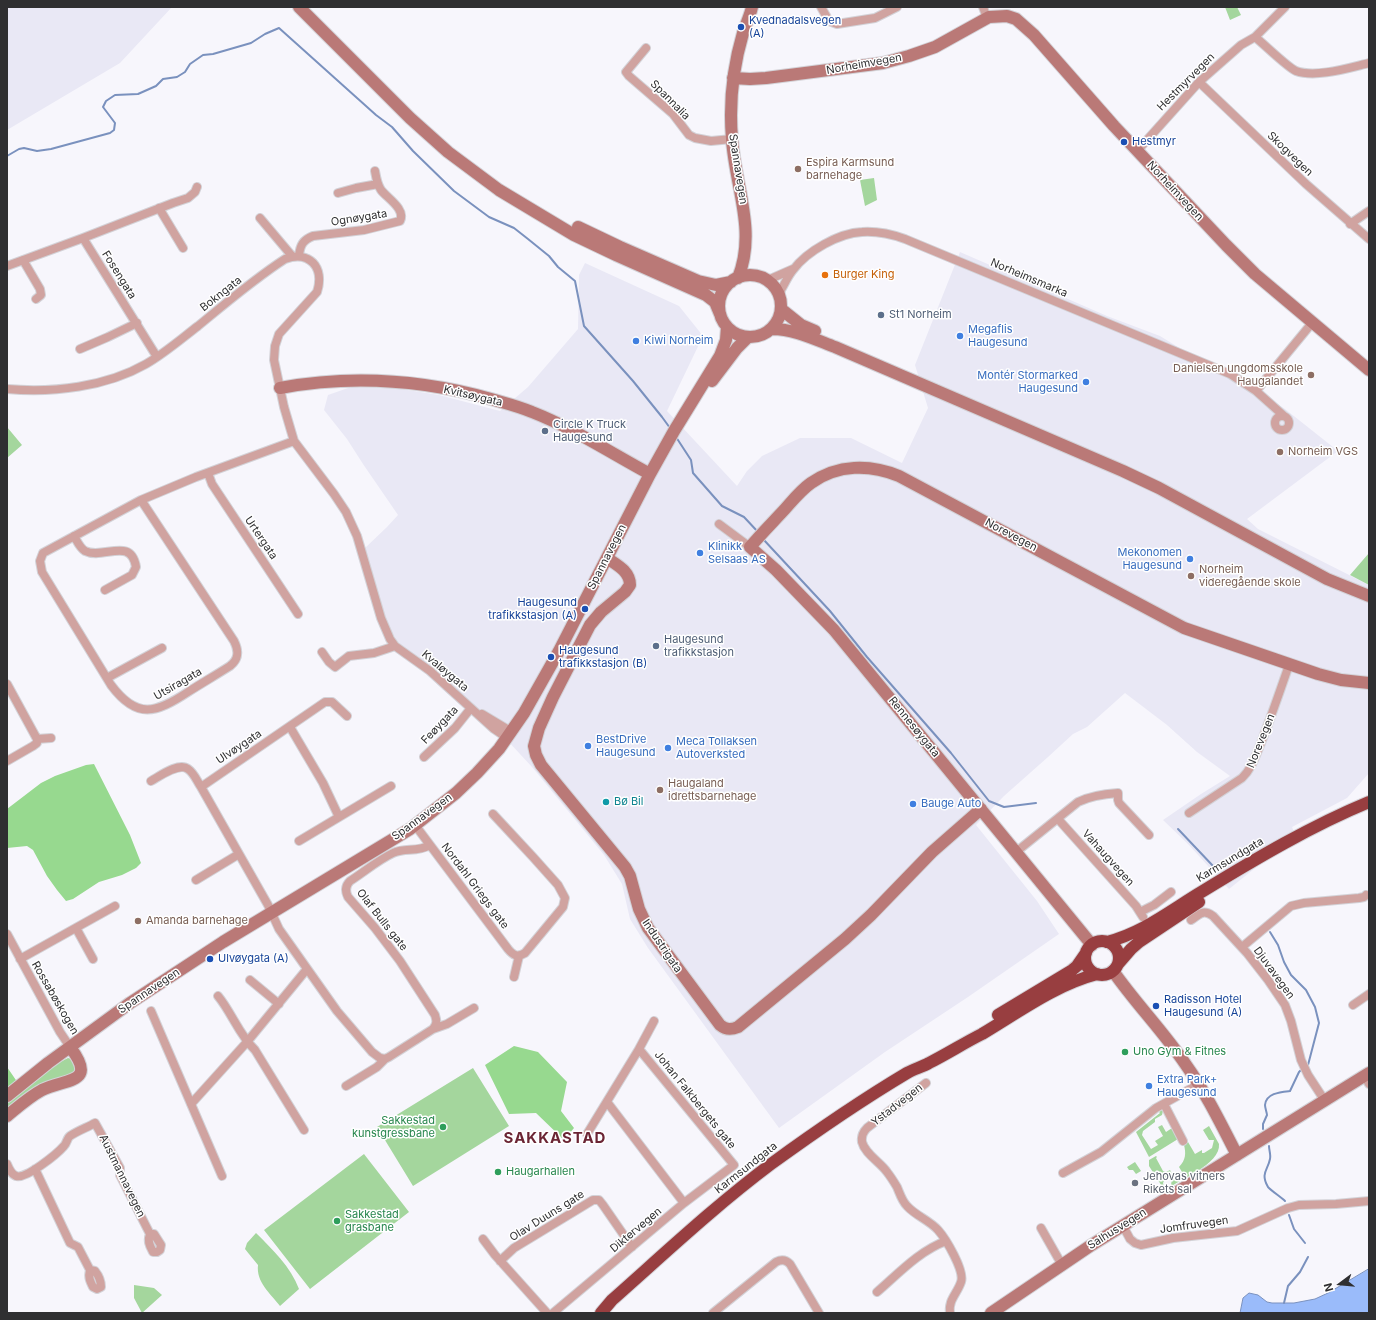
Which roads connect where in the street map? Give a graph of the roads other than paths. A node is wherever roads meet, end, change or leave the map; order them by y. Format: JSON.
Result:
{"nodes":[{"id":1,"x":299,"y":7,"type":"edge"},
{"id":2,"x":309,"y":7,"type":"edge"},
{"id":3,"x":752,"y":7,"type":"edge"},
{"id":4,"x":821,"y":7,"type":"edge"},
{"id":5,"x":897,"y":7,"type":"edge"},
{"id":6,"x":1285,"y":7,"type":"edge"},
{"id":7,"x":985,"y":13,"type":"edge"},
{"id":8,"x":1255,"y":36,"type":"junction"},
{"id":9,"x":646,"y":48,"type":"dead end"},
{"id":10,"x":1369,"y":64,"type":"edge"},
{"id":11,"x":733,"y":78,"type":"junction"},
{"id":12,"x":1199,"y":82,"type":"junction"},
{"id":13,"x":732,"y":139,"type":"junction"},
{"id":14,"x":1138,"y":150,"type":"junction"},
{"id":15,"x":375,"y":171,"type":"dead end"},
{"id":16,"x":378,"y":184,"type":"junction"},
{"id":17,"x":197,"y":187,"type":"dead end"},
{"id":18,"x":338,"y":194,"type":"dead end"},
{"id":19,"x":159,"y":208,"type":"junction"},
{"id":20,"x":1369,"y":211,"type":"edge"},
{"id":21,"x":260,"y":218,"type":"dead end"},
{"id":22,"x":1350,"y":224,"type":"junction"},
{"id":23,"x":83,"y":238,"type":"junction"},
{"id":24,"x":746,"y":238,"type":"junction"},
{"id":25,"x":1369,"y":239,"type":"edge"},
{"id":26,"x":184,"y":248,"type":"dead end"},
{"id":27,"x":295,"y":256,"type":"junction"},
{"id":28,"x":23,"y":260,"type":"junction"},
{"id":29,"x":7,"y":266,"type":"edge"},
{"id":30,"x":793,"y":269,"type":"junction"},
{"id":31,"x":762,"y":278,"type":"junction"},
{"id":32,"x":734,"y":280,"type":"junction"},
{"id":33,"x":779,"y":294,"type":"junction"},
{"id":34,"x":36,"y":299,"type":"dead end"},
{"id":35,"x":781,"y":309,"type":"junction"},
{"id":36,"x":720,"y":314,"type":"junction"},
{"id":37,"x":137,"y":323,"type":"junction"},
{"id":38,"x":1312,"y":323,"type":"junction"},
{"id":39,"x":727,"y":327,"type":"junction"},
{"id":40,"x":772,"y":328,"type":"junction"},
{"id":41,"x":748,"y":337,"type":"junction"},
{"id":42,"x":80,"y":349,"type":"dead end"},
{"id":43,"x":157,"y":357,"type":"junction"},
{"id":44,"x":1369,"y":370,"type":"edge"},
{"id":45,"x":280,"y":388,"type":"junction"},
{"id":46,"x":7,"y":389,"type":"edge"},
{"id":47,"x":1256,"y":391,"type":"junction"},
{"id":48,"x":693,"y":402,"type":"junction"},
{"id":49,"x":1284,"y":416,"type":"dead end"},
{"id":50,"x":294,"y":441,"type":"junction"},
{"id":51,"x":208,"y":473,"type":"junction"},
{"id":52,"x":650,"y":474,"type":"junction"},
{"id":53,"x":142,"y":500,"type":"junction"},
{"id":54,"x":720,"y":524,"type":"dead end"},
{"id":55,"x":74,"y":536,"type":"junction"},
{"id":56,"x":750,"y":547,"type":"junction"},
{"id":57,"x":607,"y":558,"type":"junction"},
{"id":58,"x":1369,"y":588,"type":"edge"},
{"id":59,"x":105,"y":590,"type":"dead end"},
{"id":60,"x":1369,"y":596,"type":"edge"},
{"id":61,"x":298,"y":614,"type":"dead end"},
{"id":62,"x":395,"y":646,"type":"junction"},
{"id":63,"x":162,"y":648,"type":"dead end"},
{"id":64,"x":322,"y":652,"type":"dead end"},
{"id":65,"x":1289,"y":665,"type":"junction"},
{"id":66,"x":107,"y":678,"type":"junction"},
{"id":67,"x":1369,"y":683,"type":"edge"},
{"id":68,"x":7,"y":684,"type":"edge"},
{"id":69,"x":471,"y":708,"type":"junction"},
{"id":70,"x":347,"y":716,"type":"dead end"},
{"id":71,"x":290,"y":726,"type":"junction"},
{"id":72,"x":509,"y":735,"type":"junction"},
{"id":73,"x":51,"y":738,"type":"dead end"},
{"id":74,"x":37,"y":739,"type":"junction"},
{"id":75,"x":424,"y":757,"type":"dead end"},
{"id":76,"x":7,"y":761,"type":"edge"},
{"id":77,"x":151,"y":781,"type":"dead end"},
{"id":78,"x":391,"y":786,"type":"dead end"},
{"id":79,"x":201,"y":787,"type":"junction"},
{"id":80,"x":1369,"y":802,"type":"edge"},
{"id":81,"x":1369,"y":808,"type":"edge"},
{"id":82,"x":981,"y":809,"type":"junction"},
{"id":83,"x":1189,"y":813,"type":"dead end"},
{"id":84,"x":493,"y":814,"type":"dead end"},
{"id":85,"x":339,"y":817,"type":"junction"},
{"id":86,"x":1058,"y":819,"type":"junction"},
{"id":87,"x":415,"y":825,"type":"junction"},
{"id":88,"x":1149,"y":835,"type":"dead end"},
{"id":89,"x":299,"y":841,"type":"dead end"},
{"id":90,"x":430,"y":844,"type":"junction"},
{"id":91,"x":1016,"y":852,"type":"junction"},
{"id":92,"x":239,"y":854,"type":"junction"},
{"id":93,"x":196,"y":880,"type":"dead end"},
{"id":94,"x":1171,"y":892,"type":"dead end"},
{"id":95,"x":1366,"y":895,"type":"dead end"},
{"id":96,"x":116,"y":906,"type":"dead end"},
{"id":97,"x":272,"y":914,"type":"junction"},
{"id":98,"x":1191,"y":920,"type":"dead end"},
{"id":99,"x":76,"y":928,"type":"junction"},
{"id":100,"x":7,"y":934,"type":"edge"},
{"id":101,"x":1107,"y":942,"type":"junction"},
{"id":102,"x":1242,"y":948,"type":"junction"},
{"id":103,"x":1089,"y":949,"type":"junction"},
{"id":104,"x":519,"y":956,"type":"junction"},
{"id":105,"x":20,"y":959,"type":"junction"},
{"id":106,"x":93,"y":959,"type":"dead end"},
{"id":107,"x":1116,"y":967,"type":"junction"},
{"id":108,"x":307,"y":969,"type":"junction"},
{"id":109,"x":1097,"y":974,"type":"junction"},
{"id":110,"x":514,"y":977,"type":"dead end"},
{"id":111,"x":250,"y":980,"type":"dead end"},
{"id":112,"x":1369,"y":994,"type":"edge"},
{"id":113,"x":218,"y":996,"type":"dead end"},
{"id":114,"x":279,"y":1004,"type":"junction"},
{"id":115,"x":1353,"y":1005,"type":"dead end"},
{"id":116,"x":474,"y":1008,"type":"dead end"},
{"id":117,"x":151,"y":1011,"type":"dead end"},
{"id":118,"x":654,"y":1021,"type":"dead end"},
{"id":119,"x":434,"y":1029,"type":"junction"},
{"id":120,"x":247,"y":1042,"type":"junction"},
{"id":121,"x":70,"y":1047,"type":"junction"},
{"id":122,"x":639,"y":1049,"type":"junction"},
{"id":123,"x":385,"y":1059,"type":"junction"},
{"id":124,"x":909,"y":1072,"type":"junction"},
{"id":125,"x":1367,"y":1078,"type":"edge"},
{"id":126,"x":926,"y":1082,"type":"dead end"},
{"id":127,"x":1199,"y":1084,"type":"junction"},
{"id":128,"x":346,"y":1086,"type":"dead end"},
{"id":129,"x":7,"y":1096,"type":"edge"},
{"id":130,"x":1325,"y":1101,"type":"junction"},
{"id":131,"x":607,"y":1102,"type":"junction"},
{"id":132,"x":191,"y":1104,"type":"junction"},
{"id":133,"x":1164,"y":1104,"type":"junction"},
{"id":134,"x":7,"y":1116,"type":"edge"},
{"id":135,"x":304,"y":1130,"type":"dead end"},
{"id":136,"x":587,"y":1134,"type":"dead end"},
{"id":137,"x":1183,"y":1141,"type":"dead end"},
{"id":138,"x":1237,"y":1155,"type":"junction"},
{"id":139,"x":7,"y":1164,"type":"edge"},
{"id":140,"x":734,"y":1165,"type":"joint"},
{"id":141,"x":35,"y":1169,"type":"junction"},
{"id":142,"x":1063,"y":1173,"type":"dead end"},
{"id":143,"x":222,"y":1176,"type":"dead end"},
{"id":144,"x":1369,"y":1201,"type":"edge"},
{"id":145,"x":684,"y":1203,"type":"junction"},
{"id":146,"x":1123,"y":1226,"type":"junction"},
{"id":147,"x":1041,"y":1228,"type":"dead end"},
{"id":148,"x":150,"y":1234,"type":"dead end"},
{"id":149,"x":483,"y":1239,"type":"dead end"},
{"id":150,"x":946,"y":1241,"type":"junction"},
{"id":151,"x":632,"y":1247,"type":"junction"},
{"id":152,"x":500,"y":1261,"type":"junction"},
{"id":153,"x":1062,"y":1265,"type":"junction"},
{"id":154,"x":90,"y":1270,"type":"dead end"},
{"id":155,"x":877,"y":1292,"type":"dead end"},
{"id":156,"x":612,"y":1300,"type":"junction"},
{"id":157,"x":547,"y":1313,"type":"edge"},
{"id":158,"x":553,"y":1313,"type":"edge"},
{"id":159,"x":592,"y":1313,"type":"edge"},
{"id":160,"x":600,"y":1313,"type":"edge"},
{"id":161,"x":713,"y":1313,"type":"edge"},
{"id":162,"x":820,"y":1313,"type":"edge"},
{"id":163,"x":950,"y":1313,"type":"edge"},
{"id":164,"x":991,"y":1313,"type":"edge"}],
"edges":[{"from":1,"to":36,"type":"main road"},
{"from":2,"to":32,"type":"main road"},
{"from":3,"to":11,"type":"main road","name":"Spannavegen"},
{"from":4,"to":5,"type":"street"},
{"from":6,"to":8,"type":"street","name":"Hestmyrvegen"},
{"from":7,"to":11,"type":"main road","name":"Norheimvegen"},
{"from":7,"to":14,"type":"main road","name":"Norheimvegen"},
{"from":8,"to":10,"type":"street"},
{"from":8,"to":12,"type":"street","name":"Hestmyrvegen"},
{"from":9,"to":13,"type":"street","name":"Spannalia"},
{"from":11,"to":13,"type":"main road","name":"Spannavegen"},
{"from":12,"to":14,"type":"street","name":"Hestmyrvegen"},
{"from":12,"to":22,"type":"street","name":"Skogvegen"},
{"from":13,"to":24,"type":"main road","name":"Spannavegen"},
{"from":14,"to":38,"type":"main road","name":"Norheimvegen"},
{"from":15,"to":16,"type":"street","name":"Ognøygata"},
{"from":16,"to":18,"type":"street"},
{"from":16,"to":27,"type":"street","name":"Ognøygata"},
{"from":17,"to":19,"type":"street"},
{"from":19,"to":23,"type":"street"},
{"from":19,"to":26,"type":"street"},
{"from":20,"to":22,"type":"street"},
{"from":21,"to":27,"type":"street"},
{"from":22,"to":25,"type":"street","name":"Skogvegen"},
{"from":23,"to":28,"type":"street"},
{"from":23,"to":37,"type":"street","name":"Fosengata"},
{"from":24,"to":31,"type":"main road","name":"Spannavegen"},
{"from":24,"to":32,"type":"main road","name":"Spannavegen"},
{"from":27,"to":43,"type":"street","name":"Bokngata"},
{"from":27,"to":45,"type":"street"},
{"from":28,"to":29,"type":"street"},
{"from":28,"to":34,"type":"street"},
{"from":30,"to":31,"type":"street","name":"Norheimsmarka"},
{"from":30,"to":33,"type":"street","name":"Norheimsmarka"},
{"from":30,"to":47,"type":"street","name":"Norheimsmarka"},
{"from":31,"to":32,"type":"main road"},
{"from":31,"to":33,"type":"main road"},
{"from":32,"to":36,"type":"main road"},
{"from":33,"to":35,"type":"main road"},
{"from":35,"to":40,"type":"main road"},
{"from":35,"to":58,"type":"main road"},
{"from":36,"to":39,"type":"main road"},
{"from":37,"to":42,"type":"street"},
{"from":37,"to":43,"type":"street","name":"Fosengata"},
{"from":38,"to":44,"type":"main road","name":"Norheimvegen"},
{"from":38,"to":47,"type":"street"},
{"from":39,"to":41,"type":"main road"},
{"from":39,"to":48,"type":"main road"},
{"from":40,"to":41,"type":"main road"},
{"from":40,"to":60,"type":"main road"},
{"from":41,"to":48,"type":"main road"},
{"from":43,"to":46,"type":"street","name":"Bokngata"},
{"from":45,"to":50,"type":"street"},
{"from":45,"to":52,"type":"main road","name":"Kvitsøygata"},
{"from":47,"to":49,"type":"street","name":"Norheimsmarka"},
{"from":48,"to":52,"type":"main road","name":"Spannavegen"},
{"from":50,"to":51,"type":"street","name":"Utsiragata"},
{"from":50,"to":62,"type":"street"},
{"from":51,"to":53,"type":"street","name":"Utsiragata"},
{"from":51,"to":61,"type":"street","name":"Urtergata"},
{"from":52,"to":57,"type":"main road","name":"Spannavegen"},
{"from":53,"to":55,"type":"street","name":"Utsiragata"},
{"from":53,"to":66,"type":"street","name":"Utsiragata"},
{"from":54,"to":56,"type":"street","name":"Rennesøygata"},
{"from":55,"to":59,"type":"street"},
{"from":55,"to":66,"type":"street","name":"Utsiragata"},
{"from":56,"to":65,"type":"main road","name":"Norevegen"},
{"from":56,"to":82,"type":"main road","name":"Rennesøygata"},
{"from":57,"to":72,"type":"main road","name":"Spannavegen"},
{"from":57,"to":82,"type":"main road","name":"Industrigata"},
{"from":62,"to":64,"type":"street"},
{"from":62,"to":69,"type":"street","name":"Kvaløygata"},
{"from":63,"to":66,"type":"street"},
{"from":65,"to":67,"type":"main road","name":"Norevegen"},
{"from":65,"to":83,"type":"street","name":"Norevegen"},
{"from":68,"to":74,"type":"street"},
{"from":69,"to":72,"type":"street","name":"Kvaløygata"},
{"from":69,"to":75,"type":"street","name":"Feøygata"},
{"from":70,"to":71,"type":"street","name":"Ulvøygata"},
{"from":71,"to":79,"type":"street","name":"Ulvøygata"},
{"from":71,"to":85,"type":"street"},
{"from":72,"to":87,"type":"main road","name":"Spannavegen"},
{"from":73,"to":74,"type":"street"},
{"from":74,"to":76,"type":"street"},
{"from":77,"to":79,"type":"street"},
{"from":78,"to":85,"type":"street"},
{"from":79,"to":92,"type":"street"},
{"from":80,"to":101,"type":"highway","name":"Karmsundgata"},
{"from":81,"to":107,"type":"highway","name":"Karmsundgata"},
{"from":82,"to":91,"type":"main road","name":"Rennesøygata"},
{"from":84,"to":104,"type":"street"},
{"from":85,"to":89,"type":"street"},
{"from":86,"to":88,"type":"street"},
{"from":86,"to":91,"type":"street"},
{"from":86,"to":94,"type":"street","name":"Vahaugvegen"},
{"from":87,"to":90,"type":"street","name":"Nordahl Griegs gate"},
{"from":87,"to":97,"type":"main road","name":"Spannavegen"},
{"from":90,"to":104,"type":"street","name":"Nordahl Griegs gate"},
{"from":90,"to":119,"type":"street","name":"Olaf Bulls gate"},
{"from":91,"to":103,"type":"main road","name":"Rennesøygata"},
{"from":92,"to":93,"type":"street"},
{"from":92,"to":97,"type":"street"},
{"from":95,"to":102,"type":"street","name":"Djuvavegen"},
{"from":96,"to":99,"type":"street","name":"Rossabøskogen"},
{"from":97,"to":108,"type":"street"},
{"from":97,"to":121,"type":"main road","name":"Spannavegen"},
{"from":98,"to":102,"type":"street","name":"Djuvavegen"},
{"from":99,"to":105,"type":"street","name":"Rossabøskogen"},
{"from":99,"to":106,"type":"street"},
{"from":100,"to":105,"type":"street","name":"Rossabøskogen"},
{"from":101,"to":103,"type":"highway"},
{"from":101,"to":107,"type":"highway"},
{"from":102,"to":130,"type":"street","name":"Djuvavegen"},
{"from":103,"to":109,"type":"highway"},
{"from":103,"to":124,"type":"highway","name":"Karmsundgata"},
{"from":104,"to":110,"type":"street"},
{"from":105,"to":121,"type":"street","name":"Rossabøskogen"},
{"from":107,"to":109,"type":"highway"},
{"from":107,"to":127,"type":"main road"},
{"from":108,"to":114,"type":"street"},
{"from":108,"to":123,"type":"street"},
{"from":109,"to":124,"type":"highway","name":"Karmsundgata"},
{"from":111,"to":114,"type":"street"},
{"from":112,"to":115,"type":"street"},
{"from":113,"to":120,"type":"street"},
{"from":114,"to":120,"type":"street"},
{"from":116,"to":119,"type":"street"},
{"from":117,"to":132,"type":"street"},
{"from":118,"to":122,"type":"street","name":"Johan Falkbergets gate"},
{"from":119,"to":123,"type":"street"},
{"from":120,"to":132,"type":"street"},
{"from":120,"to":135,"type":"street"},
{"from":121,"to":129,"type":"main road","name":"Spannavegen"},
{"from":121,"to":134,"type":"main road"},
{"from":122,"to":131,"type":"street","name":"Johan Falkbergets gate"},
{"from":122,"to":140,"type":"street","name":"Johan Falkbergets gate"},
{"from":123,"to":128,"type":"street"},
{"from":124,"to":156,"type":"highway","name":"Karmsundgata"},
{"from":125,"to":130,"type":"main road","name":"Salhusvegen"},
{"from":126,"to":150,"type":"street","name":"Ystadvegen"},
{"from":127,"to":133,"type":"street"},
{"from":127,"to":138,"type":"main road"},
{"from":130,"to":138,"type":"main road","name":"Salhusvegen"},
{"from":131,"to":136,"type":"street","name":"Johan Falkbergets gate"},
{"from":131,"to":145,"type":"street"},
{"from":132,"to":143,"type":"street"},
{"from":133,"to":137,"type":"street"},
{"from":133,"to":142,"type":"street"},
{"from":138,"to":146,"type":"main road","name":"Salhusvegen"},
{"from":139,"to":141,"type":"street","name":"Austmannavegen"},
{"from":140,"to":145,"type":"street","name":"Diktervegen"},
{"from":141,"to":148,"type":"street","name":"Austmannavegen"},
{"from":141,"to":154,"type":"street"},
{"from":144,"to":146,"type":"street","name":"Jomfruvegen"},
{"from":145,"to":151,"type":"street","name":"Diktervegen"},
{"from":146,"to":153,"type":"main road","name":"Salhusvegen"},
{"from":147,"to":153,"type":"street"},
{"from":149,"to":152,"type":"street"},
{"from":150,"to":155,"type":"street"},
{"from":150,"to":163,"type":"street"},
{"from":151,"to":152,"type":"street","name":"Olav Duuns gate"},
{"from":151,"to":158,"type":"street","name":"Diktervegen"},
{"from":152,"to":157,"type":"street"},
{"from":153,"to":164,"type":"main road","name":"Salhusvegen"},
{"from":156,"to":159,"type":"highway","name":"Karmsundgata"},
{"from":156,"to":160,"type":"highway","name":"Karmsundgata"},
{"from":161,"to":162,"type":"street"}]}
